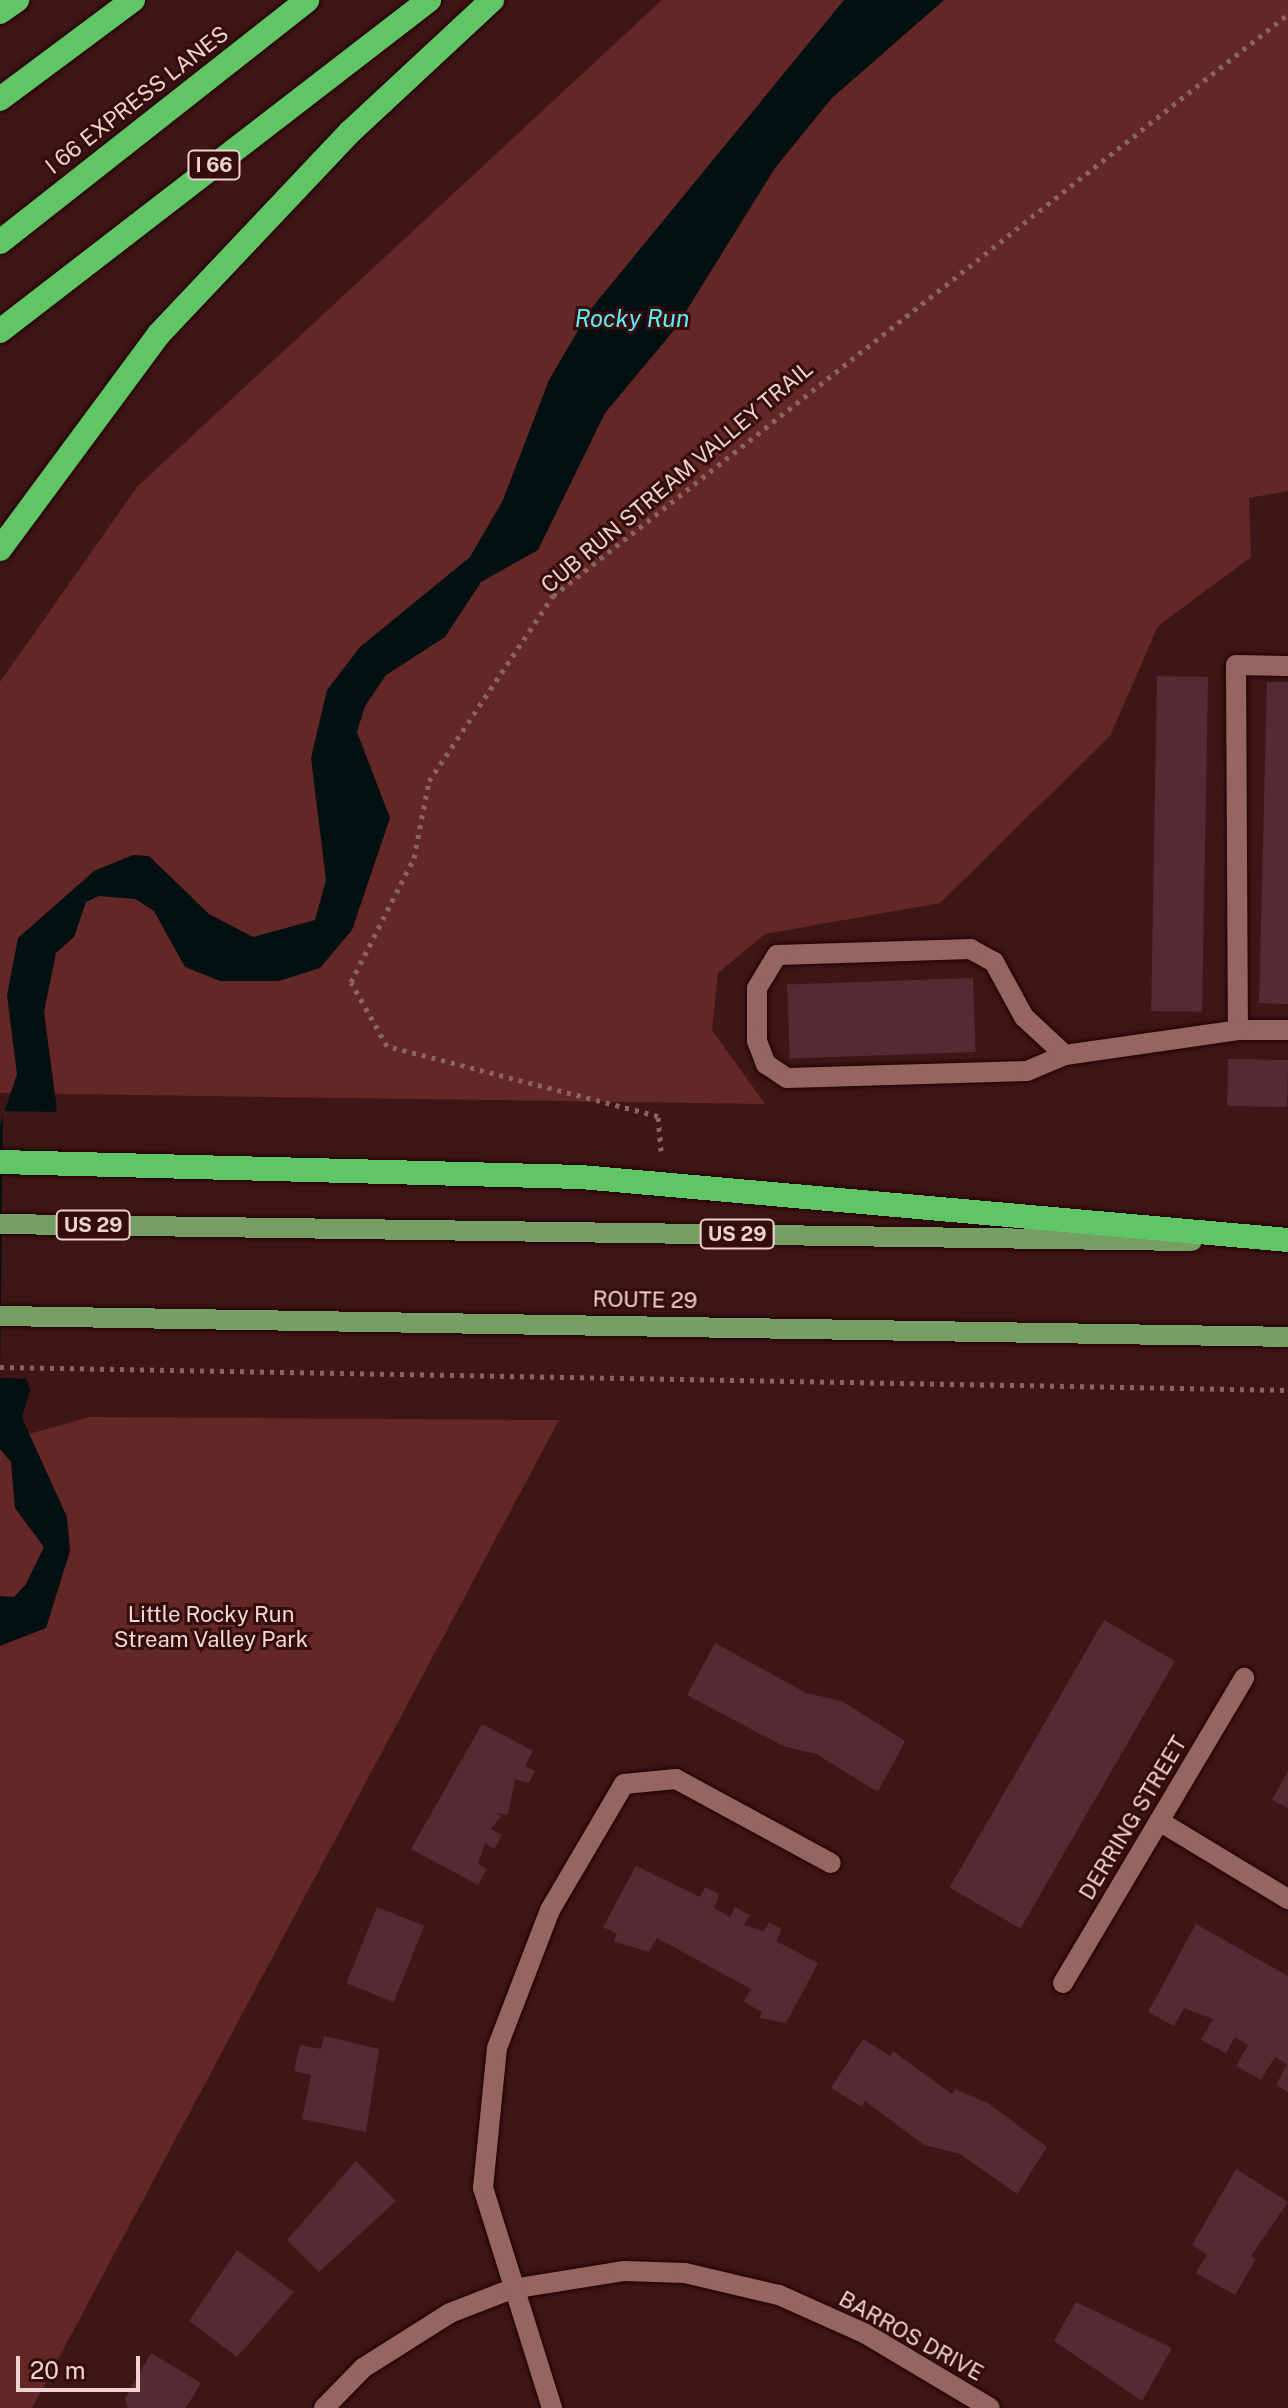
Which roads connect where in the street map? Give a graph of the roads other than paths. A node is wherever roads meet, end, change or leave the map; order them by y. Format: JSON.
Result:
{"nodes":[{"id":1,"x":17,"y":0,"type":"edge"},
{"id":2,"x":133,"y":0,"type":"edge"},
{"id":3,"x":307,"y":0,"type":"edge"},
{"id":4,"x":429,"y":0,"type":"edge"},
{"id":5,"x":492,"y":0,"type":"edge"},
{"id":6,"x":0,"y":12,"type":"edge"},
{"id":7,"x":0,"y":99,"type":"edge"},
{"id":8,"x":0,"y":242,"type":"edge"},
{"id":9,"x":0,"y":331,"type":"edge"},
{"id":10,"x":0,"y":549,"type":"edge"},
{"id":11,"x":1288,"y":666,"type":"edge"},
{"id":12,"x":1238,"y":1030,"type":"junction"},
{"id":13,"x":1288,"y":1030,"type":"edge"},
{"id":14,"x":1065,"y":1055,"type":"junction"},
{"id":15,"x":0,"y":1162,"type":"edge"},
{"id":16,"x":0,"y":1224,"type":"edge"},
{"id":17,"x":1288,"y":1241,"type":"edge"},
{"id":18,"x":0,"y":1316,"type":"edge"},
{"id":19,"x":1288,"y":1337,"type":"edge"},
{"id":20,"x":1244,"y":1678,"type":"dead end"},
{"id":21,"x":1159,"y":1821,"type":"junction"},
{"id":22,"x":831,"y":1863,"type":"dead end"},
{"id":23,"x":1288,"y":1899,"type":"edge"},
{"id":24,"x":1063,"y":1983,"type":"dead end"},
{"id":25,"x":512,"y":2289,"type":"junction"},
{"id":26,"x":324,"y":2408,"type":"edge"},
{"id":27,"x":552,"y":2408,"type":"edge"},
{"id":28,"x":990,"y":2408,"type":"edge"}],
"edges":[{"from":1,"to":6,"type":"highway"},
{"from":2,"to":7,"type":"highway"},
{"from":3,"to":8,"type":"highway","name":"I 66 EXPRESS LANES"},
{"from":4,"to":9,"type":"highway","number":"I 66"},
{"from":5,"to":10,"type":"highway"},
{"from":11,"to":12,"type":"street"},
{"from":12,"to":13,"type":"street"},
{"from":12,"to":14,"type":"street"},
{"from":14,"to":14,"type":"street"},
{"from":15,"to":17,"type":"highway"},
{"from":16,"to":17,"type":"main road","number":"US 29"},
{"from":18,"to":19,"type":"main road","name":"ROUTE 29"},
{"from":20,"to":21,"type":"street","name":"DERRING STREET"},
{"from":21,"to":23,"type":"street"},
{"from":21,"to":24,"type":"street","name":"DERRING STREET"},
{"from":22,"to":25,"type":"street"},
{"from":25,"to":26,"type":"street","name":"BARROS DRIVE"},
{"from":25,"to":27,"type":"street"},
{"from":25,"to":28,"type":"street","name":"BARROS DRIVE"}]}
